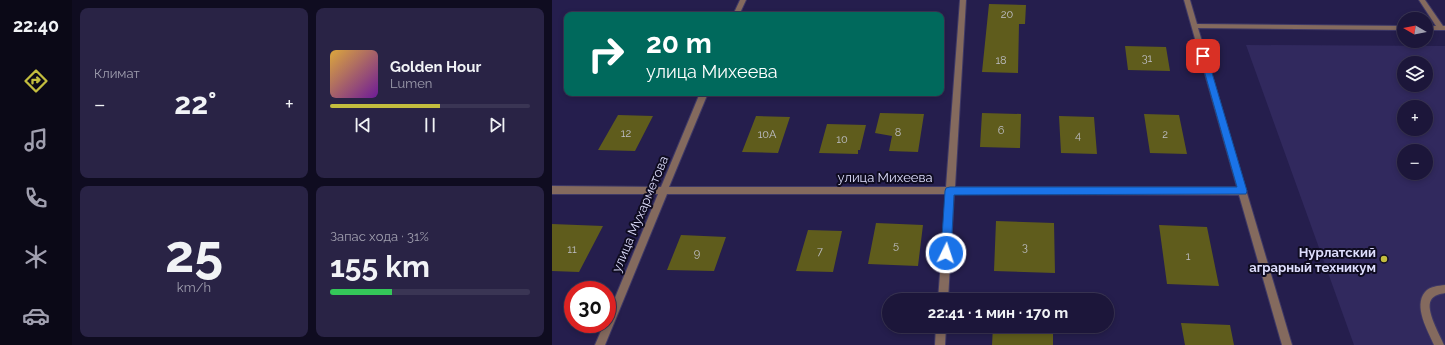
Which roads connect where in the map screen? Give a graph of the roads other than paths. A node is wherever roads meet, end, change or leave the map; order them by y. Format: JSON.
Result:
{"nodes":[{"id":1,"x":743,"y":0,"type":"edge"},
{"id":2,"x":962,"y":0,"type":"edge"},
{"id":3,"x":1187,"y":0,"type":"edge"},
{"id":4,"x":1422,"y":0,"type":"edge"},
{"id":5,"x":737,"y":12,"type":"edge"},
{"id":6,"x":1195,"y":26,"type":"junction"},
{"id":7,"x":1397,"y":28,"type":"edge"},
{"id":8,"x":1443,"y":28,"type":"edge"},
{"id":9,"x":703,"y":96,"type":"edge"},
{"id":10,"x":552,"y":190,"type":"edge"},
{"id":11,"x":664,"y":190,"type":"junction"},
{"id":12,"x":950,"y":191,"type":"junction"},
{"id":13,"x":1242,"y":191,"type":"junction"},
{"id":14,"x":1445,"y":289,"type":"edge"},
{"id":15,"x":943,"y":293,"type":"edge"},
{"id":16,"x":941,"y":333,"type":"edge"},
{"id":17,"x":600,"y":345,"type":"edge"},
{"id":18,"x":940,"y":345,"type":"edge"},
{"id":19,"x":1287,"y":345,"type":"edge"},
{"id":20,"x":1439,"y":345,"type":"edge"}],
"edges":[{"from":1,"to":5,"type":"street"},
{"from":2,"to":12,"type":"street"},
{"from":3,"to":6,"type":"street"},
{"from":4,"to":8,"type":"street"},
{"from":6,"to":7,"type":"street"},
{"from":6,"to":13,"type":"street"},
{"from":9,"to":11,"type":"street","name":"улица Мухарметова"},
{"from":10,"to":11,"type":"street","name":"улица Михеева"},
{"from":11,"to":12,"type":"street","name":"улица Михеева"},
{"from":11,"to":17,"type":"street","name":"улица Мухарметова"},
{"from":12,"to":13,"type":"street","name":"улица Михеева"},
{"from":12,"to":15,"type":"street"},
{"from":13,"to":19,"type":"street"},
{"from":14,"to":20,"type":"street"},
{"from":16,"to":18,"type":"street"}]}
